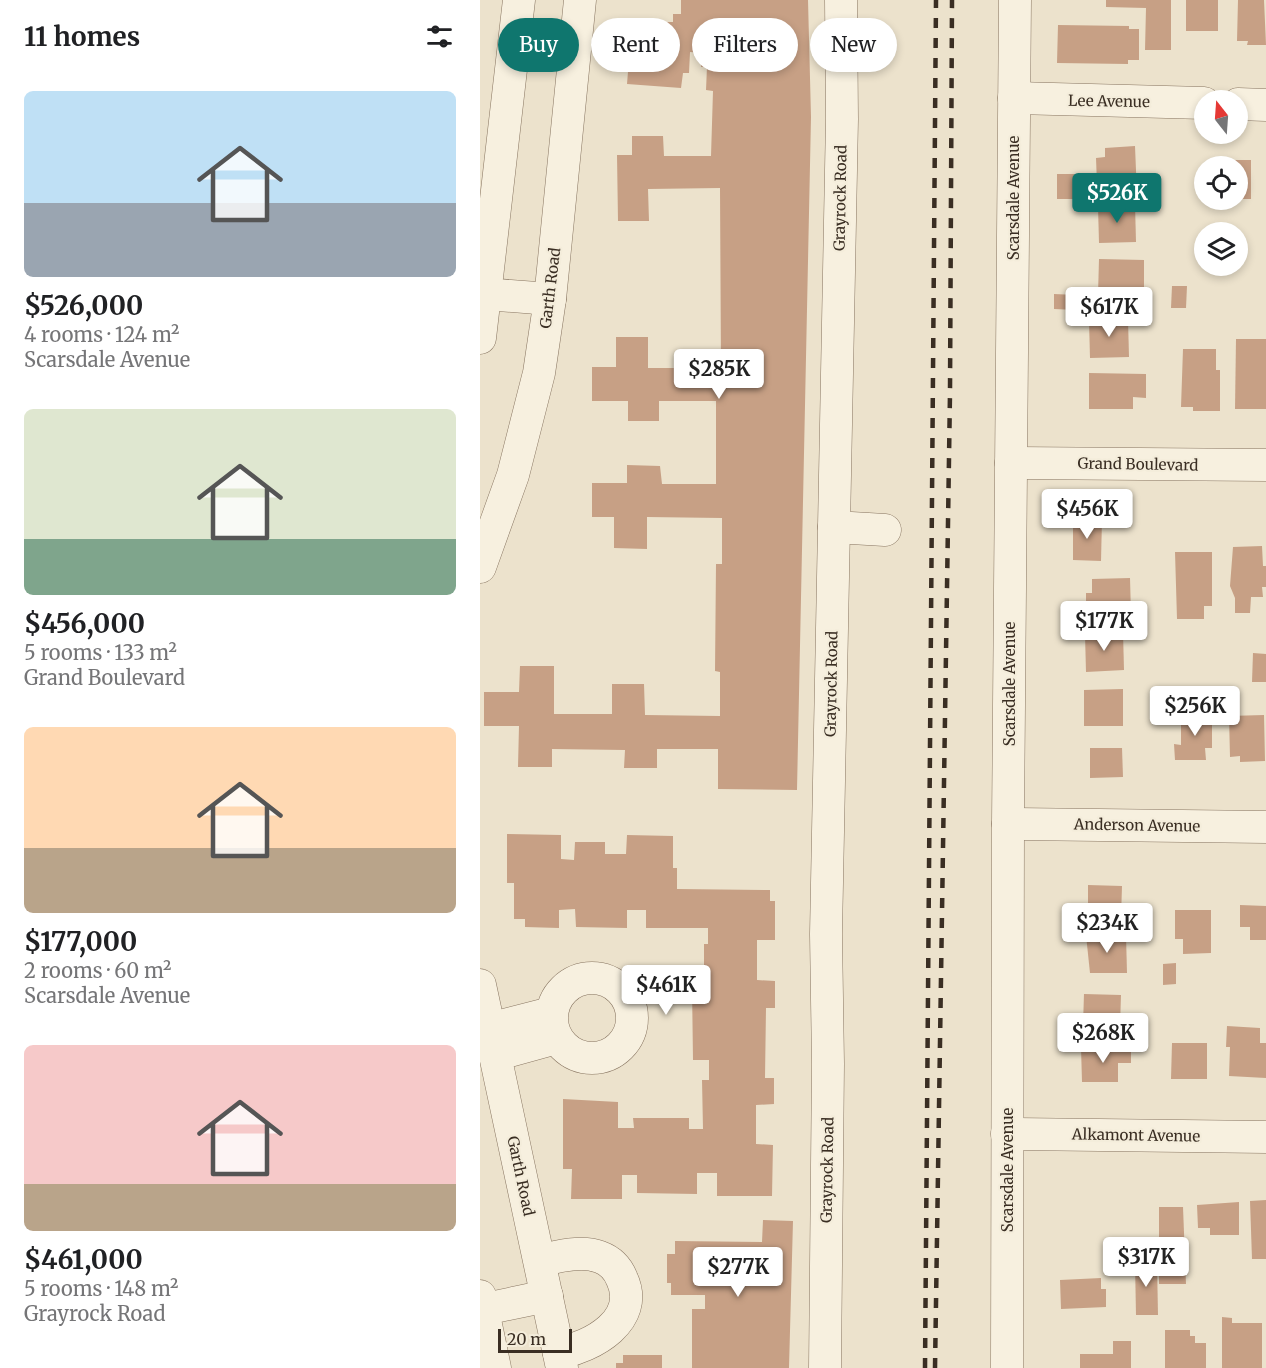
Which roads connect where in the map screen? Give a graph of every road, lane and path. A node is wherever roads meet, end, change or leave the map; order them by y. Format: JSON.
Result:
{"nodes":[{"id":1,"x":519,"y":0,"type":"edge"},
{"id":2,"x":580,"y":0,"type":"edge"},
{"id":3,"x":841,"y":0,"type":"edge"},
{"id":4,"x":1015,"y":0,"type":"edge"},
{"id":5,"x":1014,"y":99,"type":"junction"},
{"id":6,"x":1194,"y":103,"type":"edge"},
{"id":7,"x":1248,"y":104,"type":"edge"},
{"id":8,"x":1266,"y":105,"type":"edge"},
{"id":9,"x":485,"y":294,"type":"junction"},
{"id":10,"x":550,"y":298,"type":"junction"},
{"id":11,"x":480,"y":338,"type":"edge"},
{"id":12,"x":1011,"y":463,"type":"junction"},
{"id":13,"x":1266,"y":465,"type":"edge"},
{"id":14,"x":834,"y":527,"type":"junction"},
{"id":15,"x":885,"y":530,"type":"dead end"},
{"id":16,"x":480,"y":567,"type":"edge"},
{"id":17,"x":1008,"y":824,"type":"junction"},
{"id":18,"x":1266,"y":827,"type":"edge"},
{"id":19,"x":480,"y":985,"type":"edge"},
{"id":20,"x":554,"y":1025,"type":"dead end"},
{"id":21,"x":492,"y":1042,"type":"junction"},
{"id":22,"x":1007,"y":1134,"type":"junction"},
{"id":23,"x":1266,"y":1137,"type":"edge"},
{"id":24,"x":540,"y":1261,"type":"junction"},
{"id":25,"x":547,"y":1296,"type":"junction"},
{"id":26,"x":481,"y":1305,"type":"edge"},
{"id":27,"x":561,"y":1360,"type":"edge"},
{"id":28,"x":495,"y":1368,"type":"edge"},
{"id":29,"x":825,"y":1368,"type":"edge"},
{"id":30,"x":1006,"y":1368,"type":"edge"}],
"edges":[{"from":1,"to":9,"type":"street"},
{"from":2,"to":10,"type":"street","name":"Garth Road"},
{"from":3,"to":14,"type":"street","name":"Grayrock Road"},
{"from":4,"to":5,"type":"street","name":"Scarsdale Avenue"},
{"from":5,"to":6,"type":"street","name":"Lee Avenue"},
{"from":5,"to":12,"type":"street","name":"Scarsdale Avenue"},
{"from":7,"to":8,"type":"street"},
{"from":9,"to":10,"type":"street"},
{"from":9,"to":11,"type":"street"},
{"from":10,"to":16,"type":"street","name":"Garth Road"},
{"from":12,"to":13,"type":"street","name":"Grand Boulevard"},
{"from":12,"to":17,"type":"street","name":"Scarsdale Avenue"},
{"from":14,"to":15,"type":"street"},
{"from":14,"to":29,"type":"street","name":"Grayrock Road"},
{"from":17,"to":18,"type":"street","name":"Anderson Avenue"},
{"from":17,"to":22,"type":"street","name":"Scarsdale Avenue"},
{"from":19,"to":21,"type":"street","name":"Garth Road"},
{"from":20,"to":21,"type":"street"},
{"from":21,"to":24,"type":"street","name":"Garth Road"},
{"from":22,"to":23,"type":"street","name":"Alkamont Avenue"},
{"from":22,"to":30,"type":"street","name":"Scarsdale Avenue"},
{"from":24,"to":25,"type":"street","name":"Garth Road"},
{"from":24,"to":27,"type":"street"},
{"from":25,"to":26,"type":"street"},
{"from":25,"to":27,"type":"street","name":"Garth Road"},
{"from":26,"to":28,"type":"street"}]}
